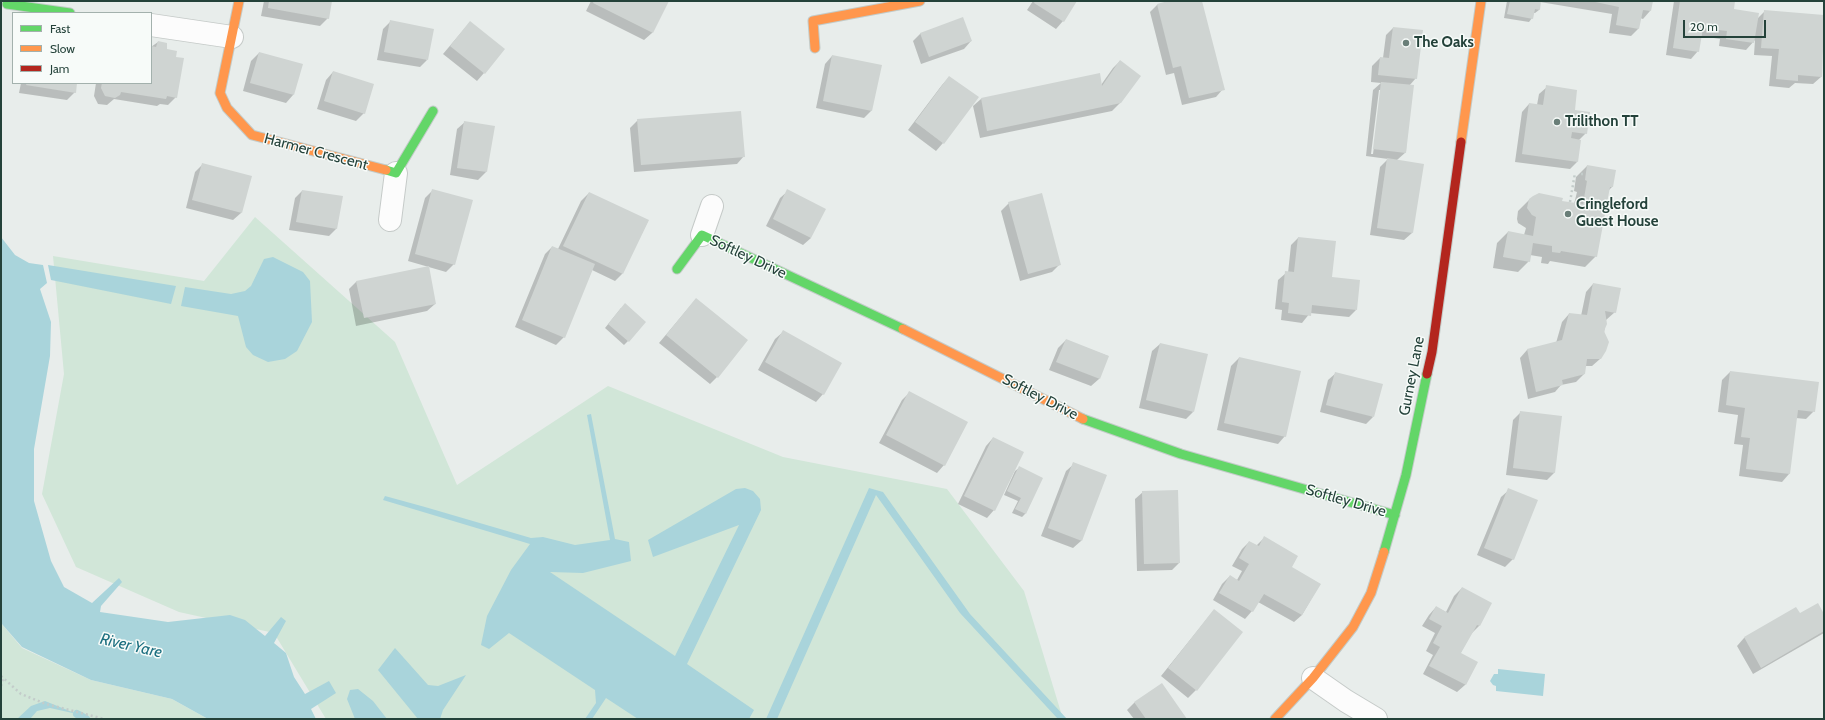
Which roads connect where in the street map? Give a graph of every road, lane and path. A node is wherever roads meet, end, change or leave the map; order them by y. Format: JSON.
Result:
{"nodes":[{"id":1,"x":239,"y":1,"type":"edge"},
{"id":2,"x":920,"y":1,"type":"edge"},
{"id":3,"x":1481,"y":1,"type":"edge"},
{"id":4,"x":7,"y":4,"type":"dead end"},
{"id":5,"x":63,"y":12,"type":"edge"},
{"id":6,"x":152,"y":25,"type":"edge"},
{"id":7,"x":232,"y":37,"type":"junction"},
{"id":8,"x":815,"y":48,"type":"dead end"},
{"id":9,"x":433,"y":111,"type":"dead end"},
{"id":10,"x":396,"y":173,"type":"junction"},
{"id":11,"x":1574,"y":173,"type":"dead end"},
{"id":12,"x":1581,"y":174,"type":"dead end"},
{"id":13,"x":1586,"y":174,"type":"dead end"},
{"id":14,"x":1570,"y":202,"type":"dead end"},
{"id":15,"x":712,"y":206,"type":"dead end"},
{"id":16,"x":390,"y":220,"type":"dead end"},
{"id":17,"x":702,"y":235,"type":"junction"},
{"id":18,"x":677,"y":269,"type":"dead end"},
{"id":19,"x":1395,"y":514,"type":"junction"},
{"id":20,"x":2,"y":678,"type":"edge"},
{"id":21,"x":1314,"y":678,"type":"junction"},
{"id":22,"x":1,"y":686,"type":"edge"},
{"id":23,"x":104,"y":719,"type":"edge"},
{"id":24,"x":1275,"y":719,"type":"edge"},
{"id":25,"x":1376,"y":719,"type":"edge"}],
"edges":[{"from":1,"to":7,"type":"street","name":"Harmer Crescent"},
{"from":2,"to":8,"type":"street"},
{"from":3,"to":19,"type":"street","name":"Gurney Lane"},
{"from":4,"to":5,"type":"street"},
{"from":6,"to":7,"type":"street"},
{"from":7,"to":10,"type":"street","name":"Harmer Crescent"},
{"from":9,"to":10,"type":"street"},
{"from":10,"to":16,"type":"street"},
{"from":11,"to":14,"type":"path"},
{"from":12,"to":13,"type":"path"},
{"from":15,"to":17,"type":"street","name":"Softley Drive"},
{"from":17,"to":18,"type":"street","name":"Softley Drive"},
{"from":17,"to":19,"type":"street","name":"Softley Drive"},
{"from":19,"to":21,"type":"street","name":"Gurney Lane"},
{"from":20,"to":22,"type":"path"},
{"from":20,"to":23,"type":"path"},
{"from":21,"to":24,"type":"street","name":"Gurney Lane"},
{"from":21,"to":25,"type":"street"}]}
